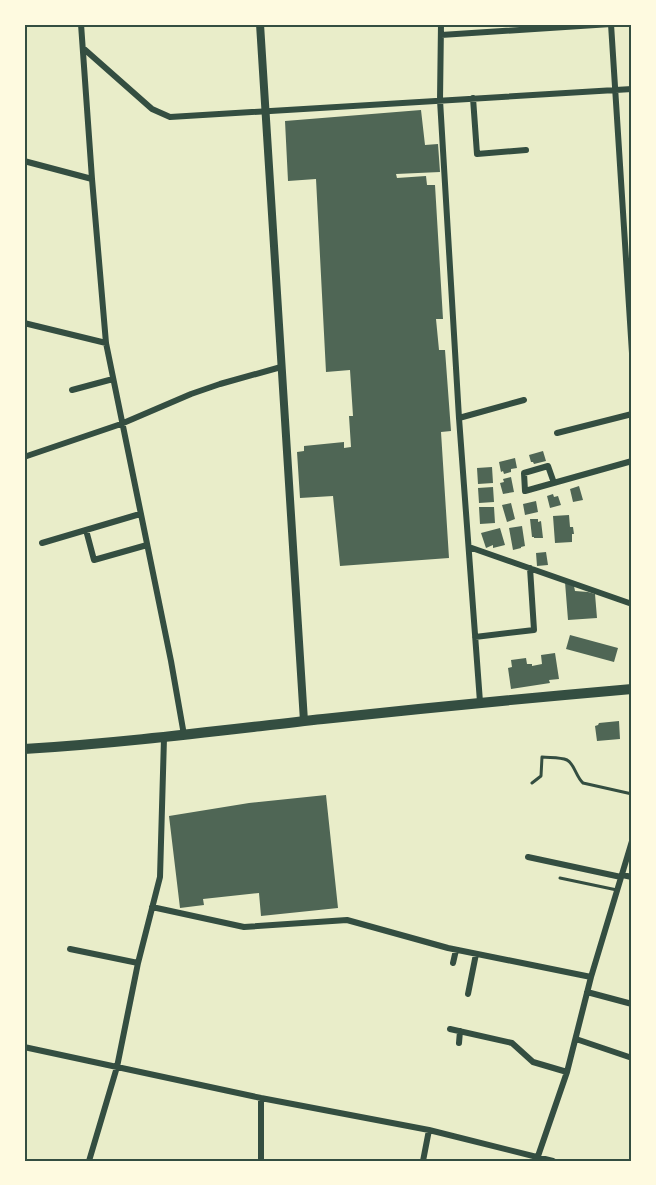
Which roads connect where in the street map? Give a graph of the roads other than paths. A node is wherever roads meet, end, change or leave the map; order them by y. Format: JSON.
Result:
{"nodes":[{"id":1,"x":81,"y":24,"type":"edge"},
{"id":2,"x":260,"y":24,"type":"edge"},
{"id":3,"x":441,"y":24,"type":"edge"},
{"id":4,"x":441,"y":35,"type":"junction"},
{"id":5,"x":83,"y":48,"type":"junction"},
{"id":6,"x":615,"y":89,"type":"junction"},
{"id":7,"x":632,"y":89,"type":"edge"},
{"id":8,"x":473,"y":98,"type":"junction"},
{"id":9,"x":440,"y":100,"type":"junction"},
{"id":10,"x":266,"y":111,"type":"junction"},
{"id":11,"x":526,"y":150,"type":"dead end"},
{"id":12,"x":24,"y":161,"type":"edge"},
{"id":13,"x":92,"y":179,"type":"junction"},
{"id":14,"x":24,"y":323,"type":"edge"},
{"id":15,"x":631,"y":337,"type":"edge"},
{"id":16,"x":106,"y":343,"type":"junction"},
{"id":17,"x":632,"y":353,"type":"edge"},
{"id":18,"x":281,"y":367,"type":"junction"},
{"id":19,"x":113,"y":379,"type":"junction"},
{"id":20,"x":72,"y":390,"type":"dead end"},
{"id":21,"x":524,"y":400,"type":"dead end"},
{"id":22,"x":632,"y":414,"type":"edge"},
{"id":23,"x":459,"y":418,"type":"junction"},
{"id":24,"x":121,"y":424,"type":"junction"},
{"id":25,"x":556,"y":434,"type":"dead end"},
{"id":26,"x":24,"y":457,"type":"edge"},
{"id":27,"x":632,"y":461,"type":"edge"},
{"id":28,"x":554,"y":483,"type":"junction"},
{"id":29,"x":140,"y":514,"type":"junction"},
{"id":30,"x":86,"y":530,"type":"junction"},
{"id":31,"x":42,"y":543,"type":"dead end"},
{"id":32,"x":147,"y":545,"type":"junction"},
{"id":33,"x":469,"y":547,"type":"junction"},
{"id":34,"x":530,"y":568,"type":"junction"},
{"id":35,"x":632,"y":604,"type":"edge"},
{"id":36,"x":475,"y":637,"type":"junction"},
{"id":37,"x":632,"y":689,"type":"edge"},
{"id":38,"x":480,"y":702,"type":"junction"},
{"id":39,"x":304,"y":721,"type":"junction"},
{"id":40,"x":184,"y":735,"type":"junction"},
{"id":41,"x":164,"y":738,"type":"junction"},
{"id":42,"x":24,"y":749,"type":"edge"},
{"id":43,"x":532,"y":783,"type":"dead end"},
{"id":44,"x":632,"y":794,"type":"edge"},
{"id":45,"x":632,"y":841,"type":"edge"},
{"id":46,"x":528,"y":857,"type":"dead end"},
{"id":47,"x":621,"y":876,"type":"junction"},
{"id":48,"x":632,"y":877,"type":"edge"},
{"id":49,"x":560,"y":878,"type":"dead end"},
{"id":50,"x":617,"y":890,"type":"junction"},
{"id":51,"x":152,"y":907,"type":"junction"},
{"id":52,"x":70,"y":949,"type":"dead end"},
{"id":53,"x":456,"y":950,"type":"junction"},
{"id":54,"x":476,"y":954,"type":"junction"},
{"id":55,"x":138,"y":963,"type":"junction"},
{"id":56,"x":453,"y":963,"type":"dead end"},
{"id":57,"x":591,"y":977,"type":"junction"},
{"id":58,"x":587,"y":992,"type":"junction"},
{"id":59,"x":468,"y":994,"type":"dead end"},
{"id":60,"x":632,"y":1004,"type":"edge"},
{"id":61,"x":450,"y":1029,"type":"dead end"},
{"id":62,"x":460,"y":1031,"type":"junction"},
{"id":63,"x":576,"y":1039,"type":"junction"},
{"id":64,"x":459,"y":1043,"type":"dead end"},
{"id":65,"x":24,"y":1047,"type":"edge"},
{"id":66,"x":632,"y":1058,"type":"edge"},
{"id":67,"x":117,"y":1067,"type":"junction"},
{"id":68,"x":567,"y":1072,"type":"junction"},
{"id":69,"x":261,"y":1098,"type":"junction"},
{"id":70,"x":429,"y":1130,"type":"junction"},
{"id":71,"x":537,"y":1159,"type":"edge"},
{"id":72,"x":89,"y":1161,"type":"edge"},
{"id":73,"x":261,"y":1161,"type":"edge"},
{"id":74,"x":423,"y":1161,"type":"edge"},
{"id":75,"x":553,"y":1161,"type":"edge"}],
"edges":[{"from":1,"to":5,"type":"street"},
{"from":2,"to":10,"type":"street"},
{"from":3,"to":4,"type":"street"},
{"from":4,"to":6,"type":"street"},
{"from":4,"to":9,"type":"street"},
{"from":5,"to":10,"type":"street"},
{"from":5,"to":13,"type":"street"},
{"from":6,"to":7,"type":"street"},
{"from":6,"to":8,"type":"street"},
{"from":6,"to":15,"type":"street"},
{"from":8,"to":9,"type":"street"},
{"from":8,"to":11,"type":"street"},
{"from":9,"to":10,"type":"street"},
{"from":9,"to":23,"type":"street"},
{"from":10,"to":18,"type":"street"},
{"from":12,"to":13,"type":"street"},
{"from":13,"to":16,"type":"street"},
{"from":14,"to":16,"type":"street"},
{"from":15,"to":17,"type":"street"},
{"from":16,"to":19,"type":"street"},
{"from":18,"to":24,"type":"street"},
{"from":18,"to":39,"type":"street"},
{"from":19,"to":20,"type":"street"},
{"from":19,"to":24,"type":"street"},
{"from":21,"to":23,"type":"street"},
{"from":22,"to":25,"type":"street"},
{"from":23,"to":33,"type":"street"},
{"from":24,"to":26,"type":"street"},
{"from":24,"to":29,"type":"street"},
{"from":27,"to":28,"type":"street"},
{"from":28,"to":28,"type":"street"},
{"from":29,"to":30,"type":"street"},
{"from":29,"to":32,"type":"street"},
{"from":30,"to":31,"type":"street"},
{"from":30,"to":32,"type":"street"},
{"from":32,"to":40,"type":"street"},
{"from":33,"to":34,"type":"street"},
{"from":33,"to":36,"type":"street"},
{"from":34,"to":35,"type":"street"},
{"from":34,"to":36,"type":"street"},
{"from":36,"to":38,"type":"street"},
{"from":37,"to":38,"type":"highway"},
{"from":38,"to":39,"type":"highway"},
{"from":39,"to":40,"type":"highway"},
{"from":40,"to":41,"type":"highway"},
{"from":41,"to":42,"type":"highway"},
{"from":41,"to":51,"type":"street"},
{"from":43,"to":44,"type":"lane"},
{"from":45,"to":47,"type":"street"},
{"from":46,"to":47,"type":"street"},
{"from":47,"to":48,"type":"street"},
{"from":47,"to":50,"type":"street"},
{"from":49,"to":50,"type":"lane"},
{"from":50,"to":57,"type":"street"},
{"from":51,"to":53,"type":"street"},
{"from":51,"to":55,"type":"street"},
{"from":52,"to":55,"type":"street"},
{"from":53,"to":54,"type":"street"},
{"from":53,"to":56,"type":"street"},
{"from":54,"to":57,"type":"street"},
{"from":54,"to":59,"type":"street"},
{"from":55,"to":67,"type":"street"},
{"from":57,"to":58,"type":"street"},
{"from":58,"to":60,"type":"street"},
{"from":58,"to":63,"type":"street"},
{"from":61,"to":62,"type":"street"},
{"from":62,"to":64,"type":"street"},
{"from":62,"to":68,"type":"street"},
{"from":63,"to":66,"type":"street"},
{"from":63,"to":68,"type":"street"},
{"from":65,"to":67,"type":"street"},
{"from":67,"to":69,"type":"street"},
{"from":67,"to":72,"type":"street"},
{"from":68,"to":71,"type":"street"},
{"from":69,"to":70,"type":"street"},
{"from":69,"to":73,"type":"street"},
{"from":70,"to":71,"type":"street"},
{"from":70,"to":74,"type":"street"},
{"from":71,"to":75,"type":"street"}]}
